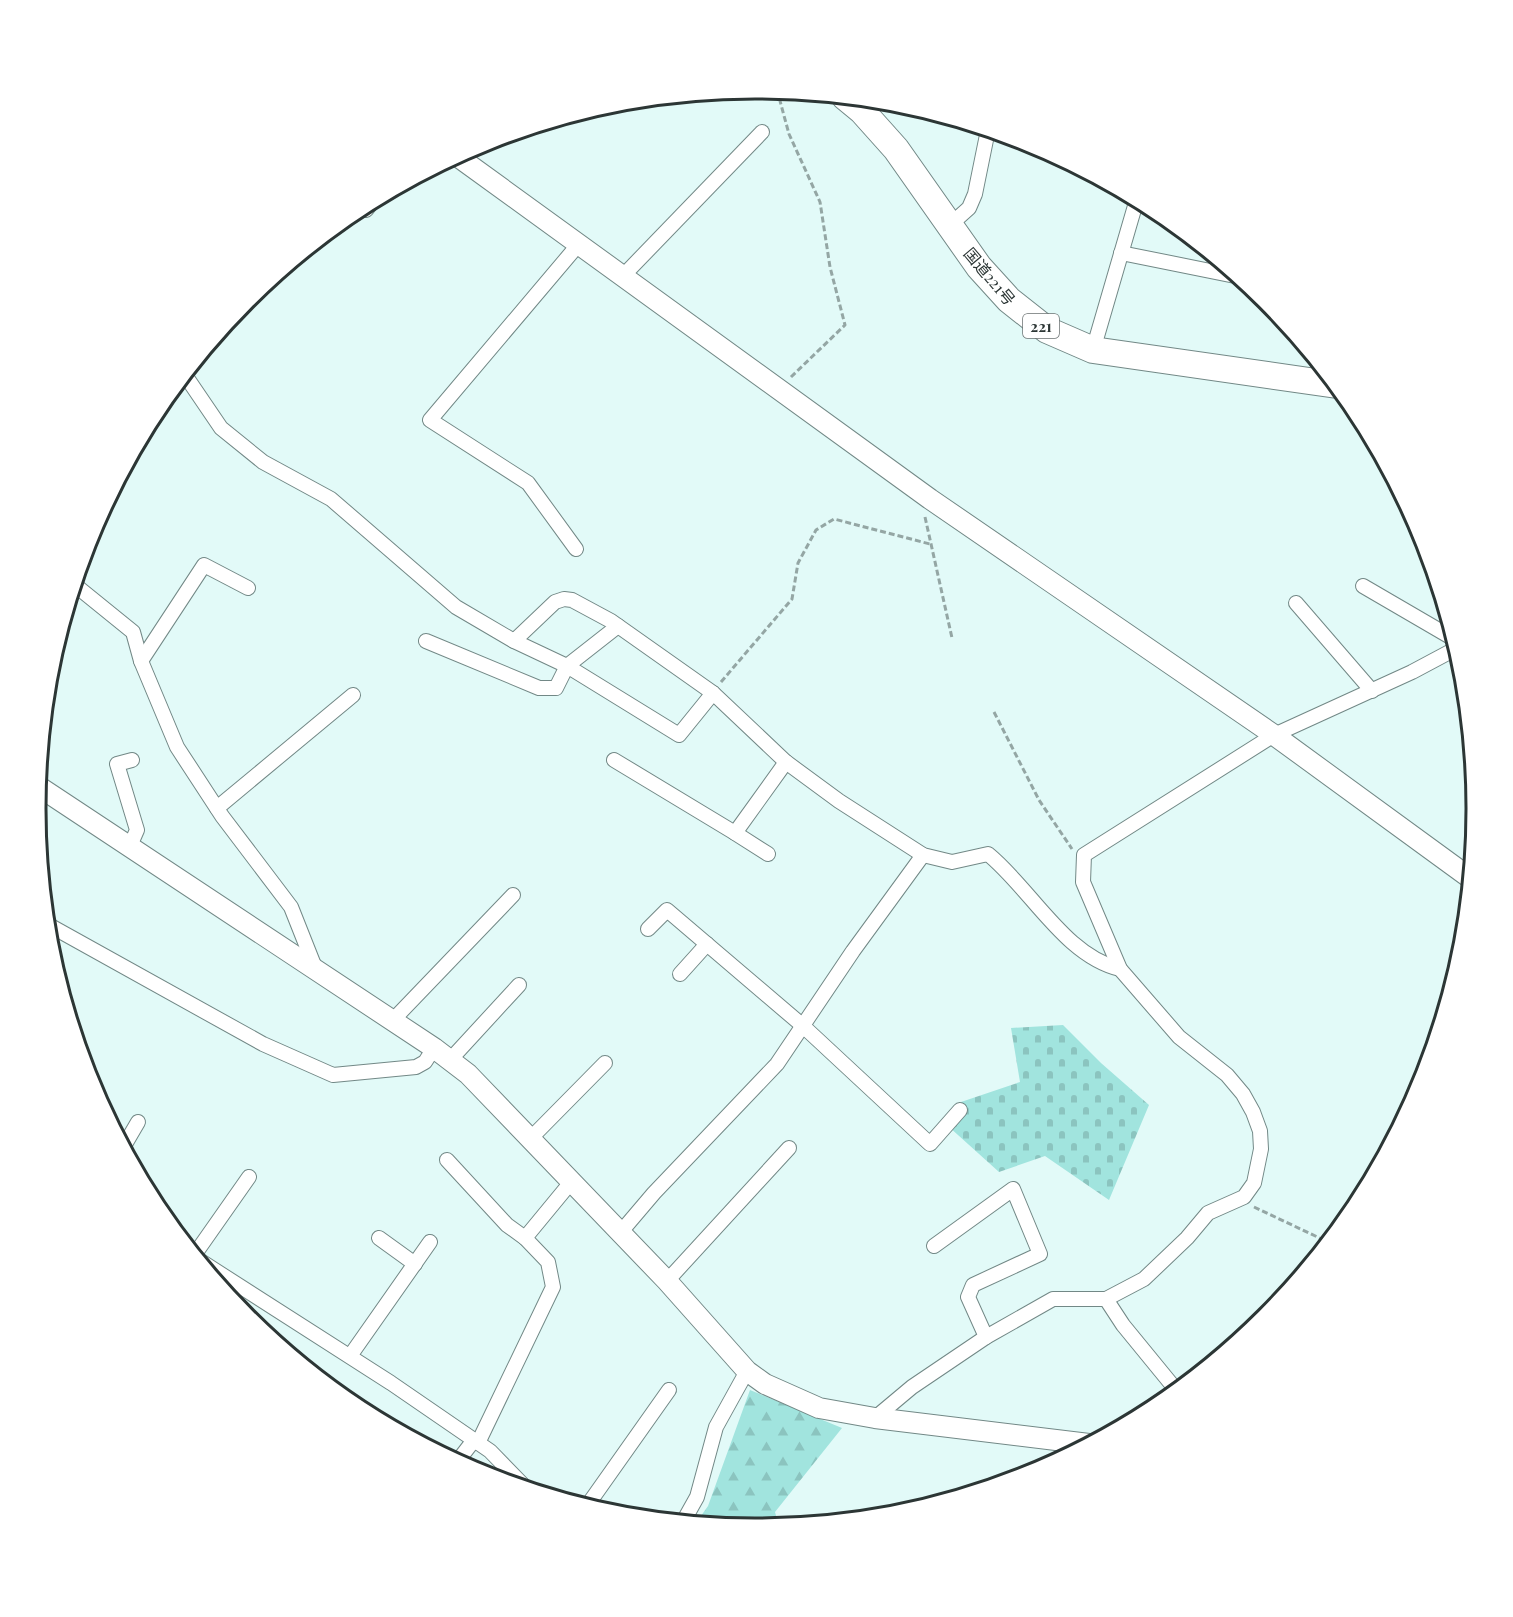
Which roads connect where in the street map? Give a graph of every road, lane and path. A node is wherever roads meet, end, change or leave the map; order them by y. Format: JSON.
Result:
{"nodes":[{"id":1,"x":780,"y":100,"type":"edge"},
{"id":2,"x":856,"y":106,"type":"edge"},
{"id":3,"x":762,"y":132,"type":"dead end"},
{"id":4,"x":987,"y":137,"type":"edge"},
{"id":5,"x":465,"y":162,"type":"edge"},
{"id":6,"x":1134,"y":208,"type":"edge"},
{"id":7,"x":950,"y":225,"type":"junction"},
{"id":8,"x":578,"y":245,"type":"junction"},
{"id":9,"x":1121,"y":253,"type":"junction"},
{"id":10,"x":1225,"y":275,"type":"edge"},
{"id":11,"x":622,"y":277,"type":"junction"},
{"id":12,"x":1093,"y":350,"type":"junction"},
{"id":13,"x":189,"y":381,"type":"edge"},
{"id":14,"x":1326,"y":384,"type":"edge"},
{"id":15,"x":778,"y":389,"type":"junction"},
{"id":16,"x":920,"y":492,"type":"junction"},
{"id":17,"x":930,"y":544,"type":"junction"},
{"id":18,"x":576,"y":549,"type":"dead end"},
{"id":19,"x":1363,"y":586,"type":"dead end"},
{"id":20,"x":248,"y":588,"type":"dead end"},
{"id":21,"x":81,"y":590,"type":"edge"},
{"id":22,"x":1296,"y":603,"type":"dead end"},
{"id":23,"x":618,"y":626,"type":"junction"},
{"id":24,"x":1444,"y":633,"type":"edge"},
{"id":25,"x":952,"y":638,"type":"dead end"},
{"id":26,"x":426,"y":641,"type":"dead end"},
{"id":27,"x":514,"y":641,"type":"junction"},
{"id":28,"x":1449,"y":652,"type":"edge"},
{"id":29,"x":141,"y":661,"type":"junction"},
{"id":30,"x":567,"y":666,"type":"junction"},
{"id":31,"x":1371,"y":691,"type":"junction"},
{"id":32,"x":713,"y":693,"type":"junction"},
{"id":33,"x":353,"y":695,"type":"dead end"},
{"id":34,"x":994,"y":712,"type":"dead end"},
{"id":35,"x":1274,"y":735,"type":"junction"},
{"id":36,"x":132,"y":760,"type":"dead end"},
{"id":37,"x":614,"y":760,"type":"dead end"},
{"id":38,"x":786,"y":762,"type":"junction"},
{"id":39,"x":47,"y":792,"type":"edge"},
{"id":40,"x":217,"y":808,"type":"junction"},
{"id":41,"x":735,"y":833,"type":"junction"},
{"id":42,"x":130,"y":846,"type":"junction"},
{"id":43,"x":768,"y":854,"type":"dead end"},
{"id":44,"x":923,"y":855,"type":"junction"},
{"id":45,"x":1082,"y":863,"type":"junction"},
{"id":46,"x":1463,"y":873,"type":"edge"},
{"id":47,"x":513,"y":895,"type":"dead end"},
{"id":48,"x":648,"y":929,"type":"dead end"},
{"id":49,"x":57,"y":930,"type":"edge"},
{"id":50,"x":707,"y":944,"type":"junction"},
{"id":51,"x":1120,"y":969,"type":"junction"},
{"id":52,"x":316,"y":970,"type":"junction"},
{"id":53,"x":680,"y":974,"type":"dead end"},
{"id":54,"x":519,"y":985,"type":"dead end"},
{"id":55,"x":393,"y":1020,"type":"junction"},
{"id":56,"x":803,"y":1026,"type":"junction"},
{"id":57,"x":442,"y":1054,"type":"junction"},
{"id":58,"x":605,"y":1064,"type":"dead end"},
{"id":59,"x":960,"y":1110,"type":"dead end"},
{"id":60,"x":138,"y":1122,"type":"dead end"},
{"id":61,"x":128,"y":1138,"type":"edge"},
{"id":62,"x":531,"y":1138,"type":"junction"},
{"id":63,"x":789,"y":1148,"type":"dead end"},
{"id":64,"x":447,"y":1160,"type":"dead end"},
{"id":65,"x":249,"y":1177,"type":"dead end"},
{"id":66,"x":572,"y":1181,"type":"junction"},
{"id":67,"x":1239,"y":1200,"type":"junction"},
{"id":68,"x":620,"y":1233,"type":"junction"},
{"id":69,"x":379,"y":1238,"type":"dead end"},
{"id":70,"x":525,"y":1238,"type":"junction"},
{"id":71,"x":1321,"y":1239,"type":"edge"},
{"id":72,"x":430,"y":1242,"type":"dead end"},
{"id":73,"x":934,"y":1246,"type":"dead end"},
{"id":74,"x":199,"y":1248,"type":"edge"},
{"id":75,"x":415,"y":1264,"type":"junction"},
{"id":76,"x":220,"y":1273,"type":"edge"},
{"id":77,"x":667,"y":1281,"type":"junction"},
{"id":78,"x":1106,"y":1299,"type":"junction"},
{"id":79,"x":986,"y":1337,"type":"junction"},
{"id":80,"x":350,"y":1356,"type":"junction"},
{"id":81,"x":747,"y":1371,"type":"junction"},
{"id":82,"x":1172,"y":1384,"type":"edge"},
{"id":83,"x":669,"y":1390,"type":"dead end"},
{"id":84,"x":874,"y":1418,"type":"junction"},
{"id":85,"x":476,"y":1441,"type":"junction"},
{"id":86,"x":1076,"y":1442,"type":"edge"},
{"id":87,"x":464,"y":1455,"type":"edge"},
{"id":88,"x":514,"y":1475,"type":"edge"},
{"id":89,"x":592,"y":1499,"type":"edge"},
{"id":90,"x":687,"y":1515,"type":"edge"}],
"edges":[{"from":1,"to":15,"type":"path"},
{"from":2,"to":7,"type":"highway","name":"国道221号","number":"221"},
{"from":3,"to":11,"type":"street"},
{"from":4,"to":7,"type":"street"},
{"from":5,"to":8,"type":"street"},
{"from":6,"to":9,"type":"street"},
{"from":7,"to":12,"type":"highway","name":"国道221号","number":"221"},
{"from":8,"to":11,"type":"street"},
{"from":8,"to":18,"type":"street"},
{"from":9,"to":10,"type":"street"},
{"from":9,"to":12,"type":"street"},
{"from":11,"to":15,"type":"street"},
{"from":12,"to":14,"type":"highway","name":"国道221号","number":"221"},
{"from":13,"to":27,"type":"street"},
{"from":15,"to":16,"type":"street"},
{"from":16,"to":17,"type":"path"},
{"from":16,"to":35,"type":"street"},
{"from":17,"to":25,"type":"path"},
{"from":17,"to":32,"type":"path"},
{"from":19,"to":24,"type":"street"},
{"from":20,"to":29,"type":"street"},
{"from":21,"to":29,"type":"street"},
{"from":22,"to":31,"type":"street"},
{"from":23,"to":27,"type":"street"},
{"from":23,"to":30,"type":"street"},
{"from":23,"to":32,"type":"street"},
{"from":26,"to":30,"type":"street"},
{"from":27,"to":30,"type":"street"},
{"from":28,"to":31,"type":"street"},
{"from":29,"to":40,"type":"street"},
{"from":30,"to":32,"type":"street"},
{"from":31,"to":35,"type":"street"},
{"from":32,"to":38,"type":"street"},
{"from":33,"to":40,"type":"street"},
{"from":34,"to":45,"type":"path"},
{"from":35,"to":45,"type":"street"},
{"from":35,"to":46,"type":"street"},
{"from":36,"to":42,"type":"street"},
{"from":37,"to":41,"type":"street"},
{"from":38,"to":41,"type":"street"},
{"from":38,"to":44,"type":"street"},
{"from":39,"to":42,"type":"street"},
{"from":40,"to":52,"type":"street"},
{"from":41,"to":43,"type":"street"},
{"from":42,"to":52,"type":"street"},
{"from":44,"to":51,"type":"street"},
{"from":44,"to":56,"type":"street"},
{"from":45,"to":51,"type":"street"},
{"from":47,"to":55,"type":"street"},
{"from":48,"to":50,"type":"street"},
{"from":49,"to":57,"type":"street"},
{"from":50,"to":53,"type":"street"},
{"from":50,"to":56,"type":"street"},
{"from":51,"to":67,"type":"street"},
{"from":52,"to":55,"type":"street"},
{"from":54,"to":57,"type":"street"},
{"from":55,"to":57,"type":"street"},
{"from":56,"to":59,"type":"street"},
{"from":56,"to":68,"type":"street"},
{"from":57,"to":62,"type":"street"},
{"from":58,"to":62,"type":"street"},
{"from":60,"to":61,"type":"street"},
{"from":62,"to":66,"type":"street"},
{"from":63,"to":77,"type":"street"},
{"from":64,"to":70,"type":"street"},
{"from":65,"to":74,"type":"street"},
{"from":66,"to":68,"type":"street"},
{"from":66,"to":70,"type":"street"},
{"from":67,"to":71,"type":"path"},
{"from":67,"to":78,"type":"street"},
{"from":68,"to":77,"type":"street"},
{"from":69,"to":75,"type":"street"},
{"from":70,"to":85,"type":"street"},
{"from":72,"to":75,"type":"street"},
{"from":73,"to":79,"type":"street"},
{"from":75,"to":80,"type":"street"},
{"from":76,"to":80,"type":"street"},
{"from":77,"to":81,"type":"street"},
{"from":78,"to":79,"type":"street"},
{"from":78,"to":82,"type":"street"},
{"from":79,"to":84,"type":"street"},
{"from":80,"to":85,"type":"street"},
{"from":81,"to":84,"type":"street"},
{"from":81,"to":90,"type":"street"},
{"from":83,"to":89,"type":"street"},
{"from":84,"to":86,"type":"street"},
{"from":85,"to":87,"type":"street"},
{"from":85,"to":88,"type":"street"}]}
